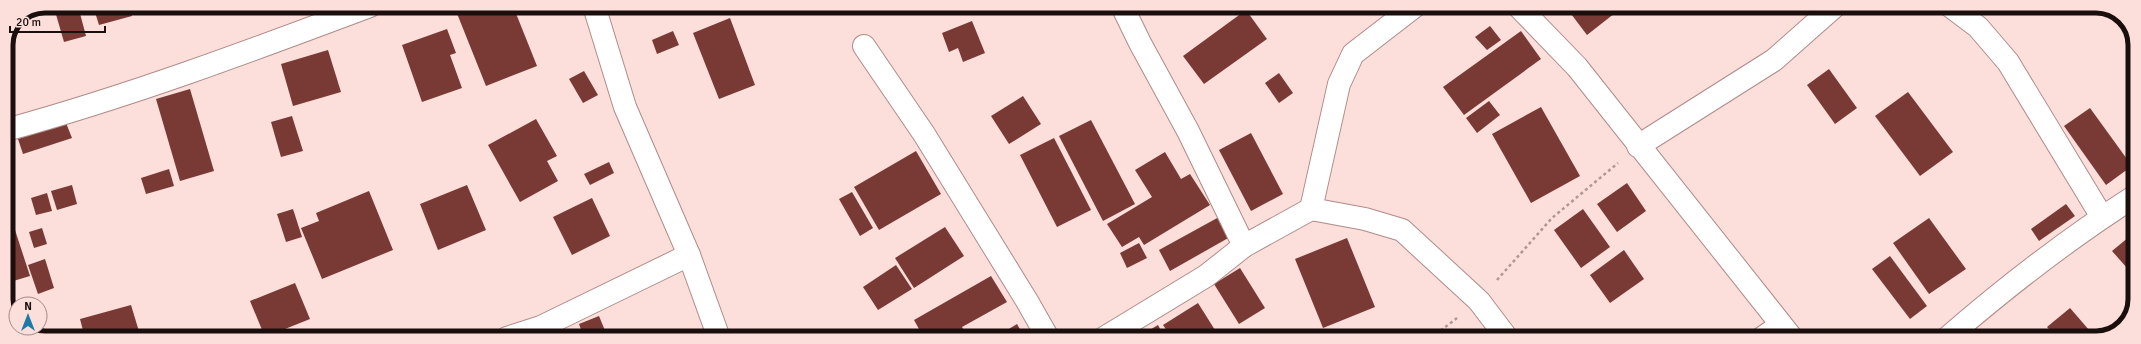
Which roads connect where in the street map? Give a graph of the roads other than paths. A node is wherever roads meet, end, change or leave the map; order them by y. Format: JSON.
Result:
{"nodes":[{"id":1,"x":351,"y":13,"type":"edge"},
{"id":2,"x":596,"y":13,"type":"edge"},
{"id":3,"x":1125,"y":13,"type":"edge"},
{"id":4,"x":1406,"y":13,"type":"edge"},
{"id":5,"x":1525,"y":13,"type":"edge"},
{"id":6,"x":1828,"y":13,"type":"edge"},
{"id":7,"x":1959,"y":13,"type":"edge"},
{"id":8,"x":864,"y":46,"type":"dead end"},
{"id":9,"x":13,"y":128,"type":"edge"},
{"id":10,"x":1638,"y":146,"type":"junction"},
{"id":11,"x":2128,"y":200,"type":"edge"},
{"id":12,"x":1311,"y":209,"type":"junction"},
{"id":13,"x":2102,"y":217,"type":"junction"},
{"id":14,"x":1244,"y":246,"type":"junction"},
{"id":15,"x":689,"y":255,"type":"junction"},
{"id":16,"x":529,"y":331,"type":"edge"},
{"id":17,"x":716,"y":331,"type":"edge"},
{"id":18,"x":1044,"y":331,"type":"edge"},
{"id":19,"x":1116,"y":331,"type":"edge"},
{"id":20,"x":1502,"y":331,"type":"edge"},
{"id":21,"x":1786,"y":331,"type":"edge"},
{"id":22,"x":1955,"y":331,"type":"edge"}],
"edges":[{"from":1,"to":9,"type":"street"},
{"from":2,"to":15,"type":"street"},
{"from":3,"to":14,"type":"street"},
{"from":4,"to":12,"type":"street"},
{"from":5,"to":10,"type":"street"},
{"from":6,"to":10,"type":"street"},
{"from":7,"to":13,"type":"street"},
{"from":8,"to":18,"type":"street"},
{"from":10,"to":21,"type":"street"},
{"from":11,"to":13,"type":"street"},
{"from":12,"to":14,"type":"street"},
{"from":12,"to":20,"type":"street"},
{"from":13,"to":22,"type":"street"},
{"from":14,"to":19,"type":"street"},
{"from":15,"to":16,"type":"street"},
{"from":15,"to":17,"type":"street"}]}
